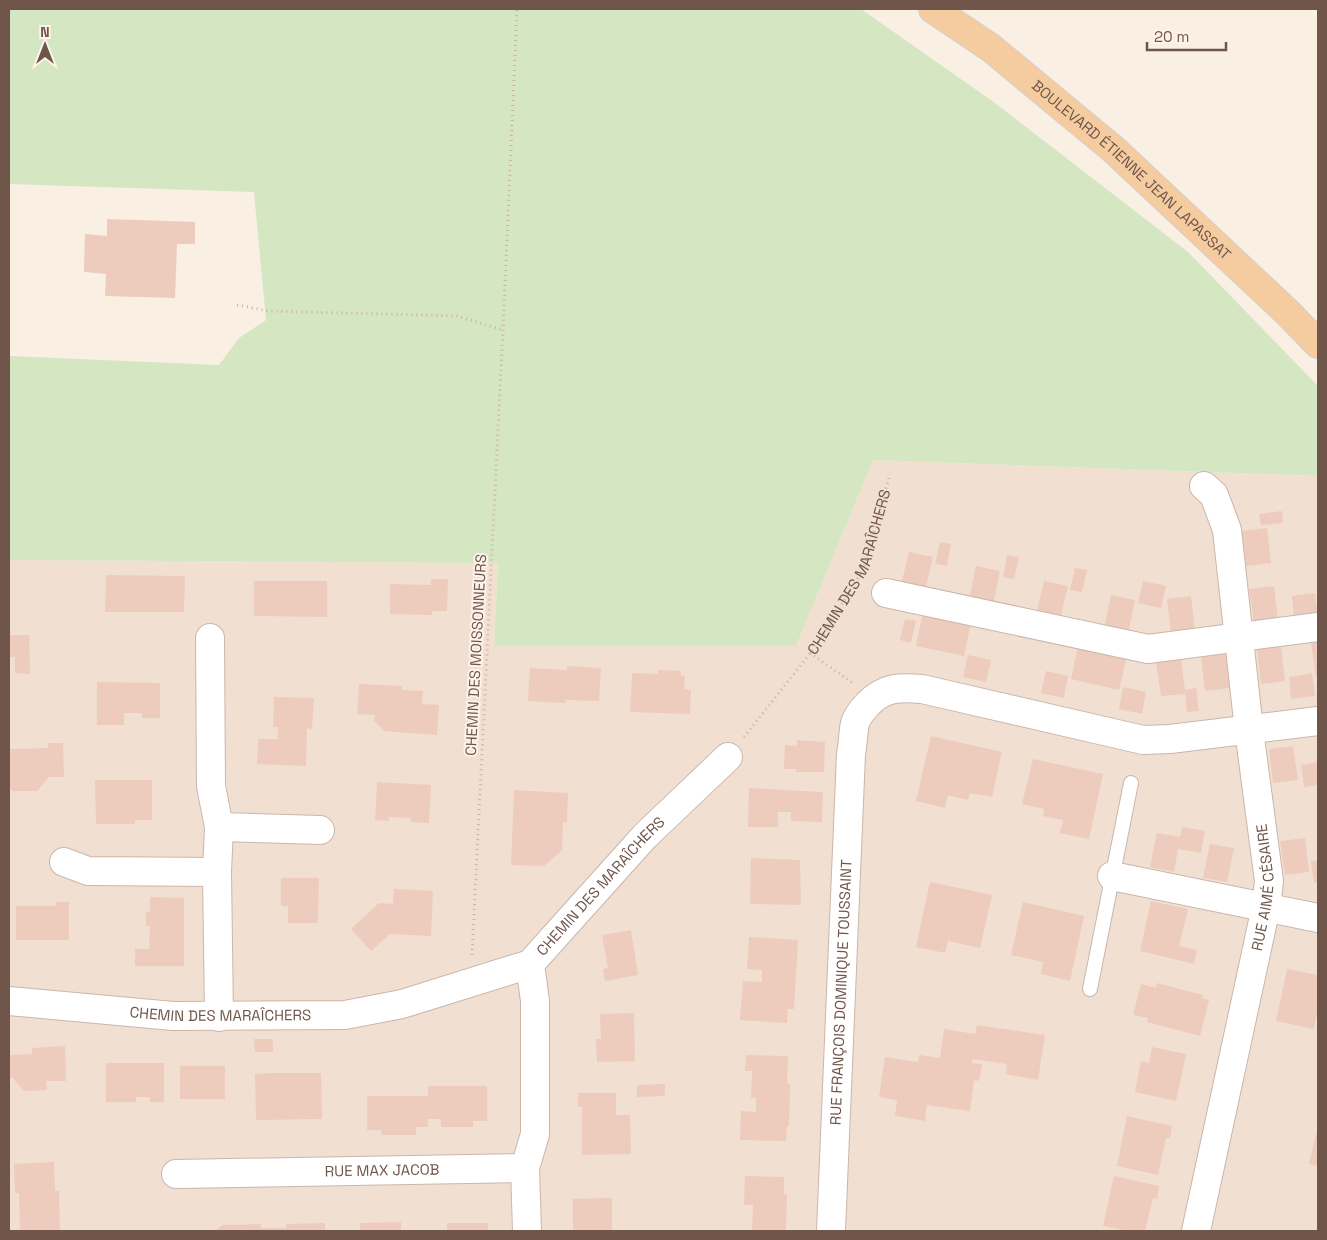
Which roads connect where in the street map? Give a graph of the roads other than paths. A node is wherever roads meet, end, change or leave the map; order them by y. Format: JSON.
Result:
{"nodes":[{"id":1,"x":933,"y":9,"type":"edge"},
{"id":2,"x":1318,"y":344,"type":"edge"},
{"id":3,"x":1204,"y":486,"type":"dead end"},
{"id":4,"x":886,"y":593,"type":"dead end"},
{"id":5,"x":1318,"y":627,"type":"edge"},
{"id":6,"x":1239,"y":637,"type":"junction"},
{"id":7,"x":210,"y":638,"type":"dead end"},
{"id":8,"x":1318,"y":721,"type":"edge"},
{"id":9,"x":1249,"y":730,"type":"junction"},
{"id":10,"x":728,"y":757,"type":"road end"},
{"id":11,"x":1131,"y":782,"type":"dead end"},
{"id":12,"x":219,"y":827,"type":"junction"},
{"id":13,"x":320,"y":830,"type":"dead end"},
{"id":14,"x":64,"y":862,"type":"dead end"},
{"id":15,"x":217,"y":872,"type":"junction"},
{"id":16,"x":1112,"y":876,"type":"junction"},
{"id":17,"x":1266,"y":907,"type":"junction"},
{"id":18,"x":1318,"y":918,"type":"edge"},
{"id":19,"x":530,"y":964,"type":"junction"},
{"id":20,"x":1090,"y":989,"type":"dead end"},
{"id":21,"x":9,"y":1001,"type":"edge"},
{"id":22,"x":219,"y":1017,"type":"junction"},
{"id":23,"x":525,"y":1168,"type":"junction"},
{"id":24,"x":176,"y":1174,"type":"dead end"},
{"id":25,"x":527,"y":1231,"type":"edge"},
{"id":26,"x":831,"y":1231,"type":"edge"},
{"id":27,"x":1196,"y":1231,"type":"edge"}],
"edges":[{"from":1,"to":2,"type":"main road","name":"BOULEVARD ÉTIENNE JEAN LAPASSAT"},
{"from":3,"to":6,"type":"street","name":"RUE AIMÉ CÉSAIRE"},
{"from":4,"to":6,"type":"street"},
{"from":5,"to":6,"type":"street"},
{"from":6,"to":9,"type":"street","name":"RUE AIMÉ CÉSAIRE"},
{"from":7,"to":12,"type":"street"},
{"from":8,"to":9,"type":"street"},
{"from":9,"to":17,"type":"street","name":"RUE AIMÉ CÉSAIRE"},
{"from":9,"to":26,"type":"street","name":"RUE FRANÇOIS DOMINIQUE TOUSSAINT"},
{"from":10,"to":19,"type":"street","name":"CHEMIN DES MARAÎCHERS"},
{"from":11,"to":16,"type":"lane"},
{"from":12,"to":13,"type":"street"},
{"from":12,"to":15,"type":"street"},
{"from":14,"to":15,"type":"street"},
{"from":15,"to":22,"type":"street"},
{"from":16,"to":17,"type":"street"},
{"from":16,"to":20,"type":"lane"},
{"from":17,"to":18,"type":"street"},
{"from":17,"to":27,"type":"street","name":"RUE AIMÉ CÉSAIRE"},
{"from":19,"to":22,"type":"street","name":"CHEMIN DES MARAÎCHERS"},
{"from":19,"to":23,"type":"street"},
{"from":21,"to":22,"type":"street","name":"CHEMIN DES MARAÎCHERS"},
{"from":23,"to":24,"type":"street","name":"RUE MAX JACOB"},
{"from":23,"to":25,"type":"street"}]}
